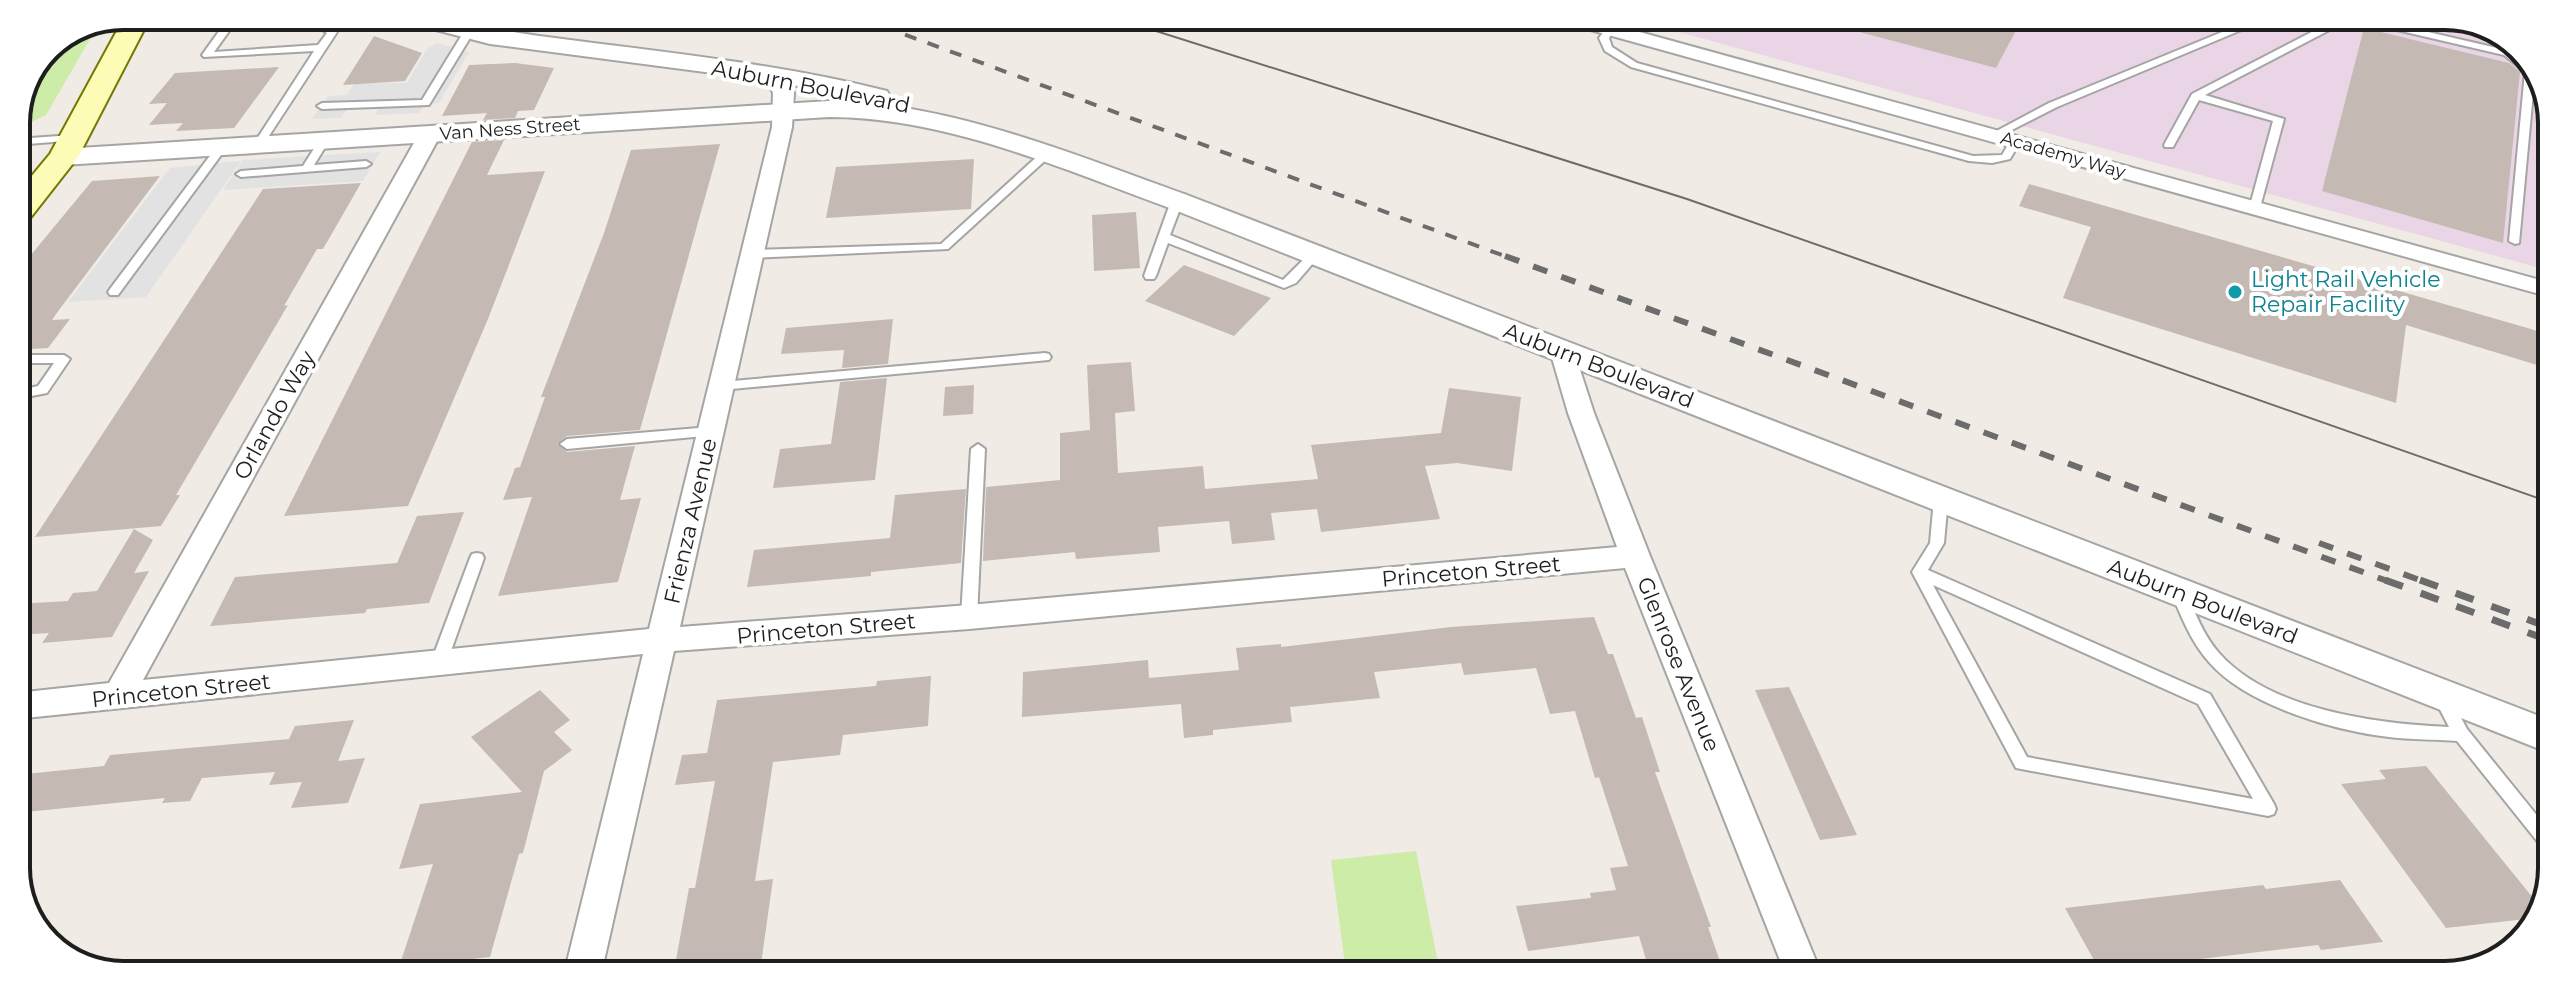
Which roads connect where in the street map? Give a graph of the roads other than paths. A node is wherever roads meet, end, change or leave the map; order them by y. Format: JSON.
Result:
{"nodes":[{"id":1,"x":131,"y":30,"type":"edge"},
{"id":2,"x":225,"y":30,"type":"edge"},
{"id":3,"x":329,"y":30,"type":"edge"},
{"id":4,"x":458,"y":30,"type":"edge"},
{"id":5,"x":1609,"y":30,"type":"edge"},
{"id":6,"x":1614,"y":30,"type":"edge"},
{"id":7,"x":2236,"y":30,"type":"edge"},
{"id":8,"x":2324,"y":30,"type":"edge"},
{"id":9,"x":2408,"y":30,"type":"edge"},
{"id":10,"x":468,"y":33,"type":"junction"},
{"id":11,"x":321,"y":48,"type":"junction"},
{"id":12,"x":2506,"y":53,"type":"edge"},
{"id":13,"x":636,"y":58,"type":"junction"},
{"id":14,"x":774,"y":74,"type":"junction"},
{"id":15,"x":2529,"y":83,"type":"edge"},
{"id":16,"x":2196,"y":96,"type":"junction"},
{"id":17,"x":696,"y":99,"type":"junction"},
{"id":18,"x":322,"y":106,"type":"dead end"},
{"id":19,"x":784,"y":112,"type":"junction"},
{"id":20,"x":954,"y":128,"type":"junction"},
{"id":21,"x":430,"y":134,"type":"junction"},
{"id":22,"x":1994,"y":135,"type":"junction"},
{"id":23,"x":324,"y":141,"type":"junction"},
{"id":24,"x":2015,"y":142,"type":"junction"},
{"id":25,"x":30,"y":143,"type":"edge"},
{"id":26,"x":258,"y":145,"type":"junction"},
{"id":27,"x":2169,"y":145,"type":"dead end"},
{"id":28,"x":68,"y":147,"type":"junction"},
{"id":29,"x":222,"y":147,"type":"junction"},
{"id":30,"x":1045,"y":155,"type":"junction"},
{"id":31,"x":366,"y":164,"type":"dead end"},
{"id":32,"x":306,"y":169,"type":"junction"},
{"id":33,"x":241,"y":174,"type":"dead end"},
{"id":34,"x":30,"y":197,"type":"edge"},
{"id":35,"x":1177,"y":201,"type":"junction"},
{"id":36,"x":2255,"y":209,"type":"junction"},
{"id":37,"x":1164,"y":237,"type":"junction"},
{"id":38,"x":2515,"y":241,"type":"dead end"},
{"id":39,"x":752,"y":254,"type":"junction"},
{"id":40,"x":1315,"y":254,"type":"junction"},
{"id":41,"x":1150,"y":276,"type":"dead end"},
{"id":42,"x":2538,"y":287,"type":"edge"},
{"id":43,"x":114,"y":292,"type":"dead end"},
{"id":44,"x":1563,"y":351,"type":"junction"},
{"id":45,"x":1045,"y":357,"type":"dead end"},
{"id":46,"x":30,"y":359,"type":"edge"},
{"id":47,"x":721,"y":386,"type":"junction"},
{"id":48,"x":30,"y":392,"type":"edge"},
{"id":49,"x":710,"y":432,"type":"junction"},
{"id":50,"x":567,"y":444,"type":"dead end"},
{"id":51,"x":978,"y":449,"type":"dead end"},
{"id":52,"x":1941,"y":499,"type":"junction"},
{"id":53,"x":1635,"y":556,"type":"junction"},
{"id":54,"x":477,"y":558,"type":"dead end"},
{"id":55,"x":1919,"y":572,"type":"junction"},
{"id":56,"x":2178,"y":592,"type":"junction"},
{"id":57,"x":969,"y":617,"type":"junction"},
{"id":58,"x":662,"y":641,"type":"junction"},
{"id":59,"x":439,"y":662,"type":"junction"},
{"id":60,"x":2440,"y":695,"type":"junction"},
{"id":61,"x":118,"y":696,"type":"junction"},
{"id":62,"x":30,"y":705,"type":"edge"},
{"id":63,"x":2538,"y":733,"type":"edge"},
{"id":64,"x":2461,"y":734,"type":"junction"},
{"id":65,"x":2538,"y":830,"type":"edge"},
{"id":66,"x":586,"y":961,"type":"edge"},
{"id":67,"x":1798,"y":961,"type":"edge"}],
"edges":[{"from":1,"to":28,"type":"main road"},
{"from":2,"to":11,"type":"lane"},
{"from":3,"to":11,"type":"lane"},
{"from":4,"to":10,"type":"street","name":"Auburn Boulevard"},
{"from":5,"to":24,"type":"lane"},
{"from":6,"to":22,"type":"street","name":"Academy Way"},
{"from":7,"to":22,"type":"lane"},
{"from":8,"to":16,"type":"lane"},
{"from":9,"to":12,"type":"lane"},
{"from":10,"to":13,"type":"street","name":"Auburn Boulevard"},
{"from":10,"to":18,"type":"lane"},
{"from":11,"to":26,"type":"lane"},
{"from":13,"to":14,"type":"street","name":"Auburn Boulevard"},
{"from":13,"to":17,"type":"street","name":"Auburn Boulevard"},
{"from":14,"to":19,"type":"street","name":"Frienza Avenue"},
{"from":14,"to":20,"type":"street","name":"Auburn Boulevard"},
{"from":15,"to":38,"type":"lane"},
{"from":16,"to":27,"type":"lane"},
{"from":16,"to":36,"type":"lane"},
{"from":17,"to":19,"type":"street","name":"Van Ness Street"},
{"from":17,"to":21,"type":"street","name":"Van Ness Street"},
{"from":19,"to":20,"type":"street","name":"Van Ness Street"},
{"from":19,"to":39,"type":"street","name":"Frienza Avenue"},
{"from":20,"to":30,"type":"street","name":"Auburn Boulevard"},
{"from":21,"to":23,"type":"street","name":"Van Ness Street"},
{"from":21,"to":61,"type":"street","name":"Orlando Way"},
{"from":22,"to":24,"type":"street","name":"Academy Way"},
{"from":23,"to":26,"type":"street","name":"Van Ness Street"},
{"from":23,"to":32,"type":"lane"},
{"from":24,"to":36,"type":"street","name":"Academy Way"},
{"from":25,"to":28,"type":"lane"},
{"from":26,"to":29,"type":"street","name":"Van Ness Street"},
{"from":28,"to":29,"type":"street","name":"Van Ness Street"},
{"from":28,"to":34,"type":"main road"},
{"from":29,"to":43,"type":"lane"},
{"from":30,"to":35,"type":"street","name":"Auburn Boulevard"},
{"from":30,"to":39,"type":"lane"},
{"from":31,"to":32,"type":"lane"},
{"from":32,"to":33,"type":"lane"},
{"from":35,"to":37,"type":"lane"},
{"from":35,"to":40,"type":"street","name":"Auburn Boulevard"},
{"from":36,"to":42,"type":"street","name":"Academy Way"},
{"from":37,"to":40,"type":"lane"},
{"from":37,"to":41,"type":"lane"},
{"from":39,"to":47,"type":"street","name":"Frienza Avenue"},
{"from":40,"to":44,"type":"street","name":"Auburn Boulevard"},
{"from":44,"to":52,"type":"street","name":"Auburn Boulevard"},
{"from":44,"to":53,"type":"street","name":"Glenrose Avenue"},
{"from":45,"to":47,"type":"lane"},
{"from":46,"to":48,"type":"lane"},
{"from":47,"to":49,"type":"street","name":"Frienza Avenue"},
{"from":49,"to":50,"type":"lane"},
{"from":49,"to":58,"type":"street","name":"Frienza Avenue"},
{"from":51,"to":57,"type":"lane"},
{"from":52,"to":55,"type":"lane"},
{"from":52,"to":56,"type":"street","name":"Auburn Boulevard"},
{"from":53,"to":57,"type":"street","name":"Princeton Street"},
{"from":53,"to":67,"type":"street","name":"Glenrose Avenue"},
{"from":54,"to":59,"type":"lane"},
{"from":55,"to":55,"type":"lane"},
{"from":56,"to":60,"type":"street","name":"Auburn Boulevard"},
{"from":56,"to":64,"type":"lane"},
{"from":57,"to":58,"type":"street","name":"Princeton Street"},
{"from":58,"to":59,"type":"street","name":"Princeton Street"},
{"from":58,"to":66,"type":"street","name":"Frienza Avenue"},
{"from":59,"to":61,"type":"street","name":"Princeton Street"},
{"from":60,"to":63,"type":"street","name":"Auburn Boulevard"},
{"from":60,"to":64,"type":"lane"},
{"from":61,"to":62,"type":"street","name":"Princeton Street"},
{"from":64,"to":65,"type":"lane"}]}
